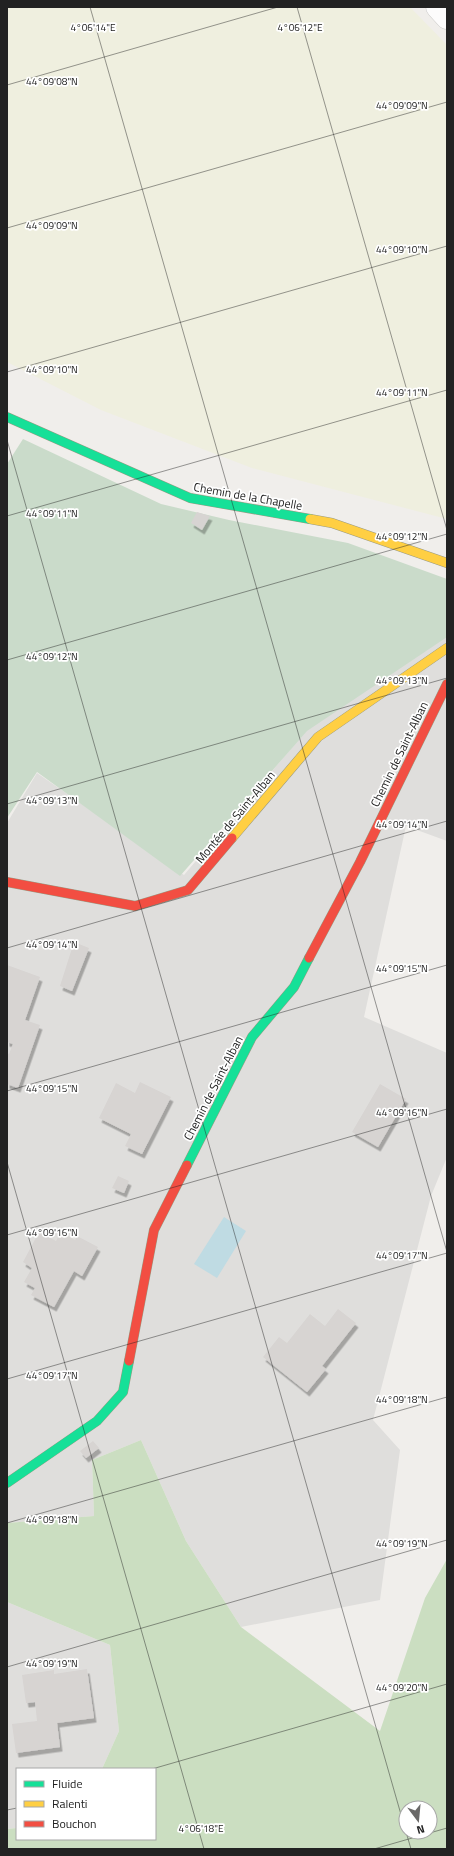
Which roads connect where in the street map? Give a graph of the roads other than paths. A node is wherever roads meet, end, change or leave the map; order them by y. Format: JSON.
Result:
{"nodes":[{"id":1,"x":437,"y":7,"type":"edge"},
{"id":2,"x":447,"y":18,"type":"edge"},
{"id":3,"x":7,"y":417,"type":"edge"},
{"id":4,"x":447,"y":563,"type":"edge"},
{"id":5,"x":447,"y":648,"type":"edge"},
{"id":6,"x":447,"y":684,"type":"edge"},
{"id":7,"x":7,"y":882,"type":"edge"},
{"id":8,"x":7,"y":1484,"type":"edge"}],
"edges":[{"from":1,"to":2,"type":"street"},
{"from":3,"to":4,"type":"street","name":"Chemin de la Chapelle"},
{"from":5,"to":7,"type":"street","name":"Montée de Saint-Alban"},
{"from":6,"to":8,"type":"street","name":"Chemin de Saint-Alban"}]}
